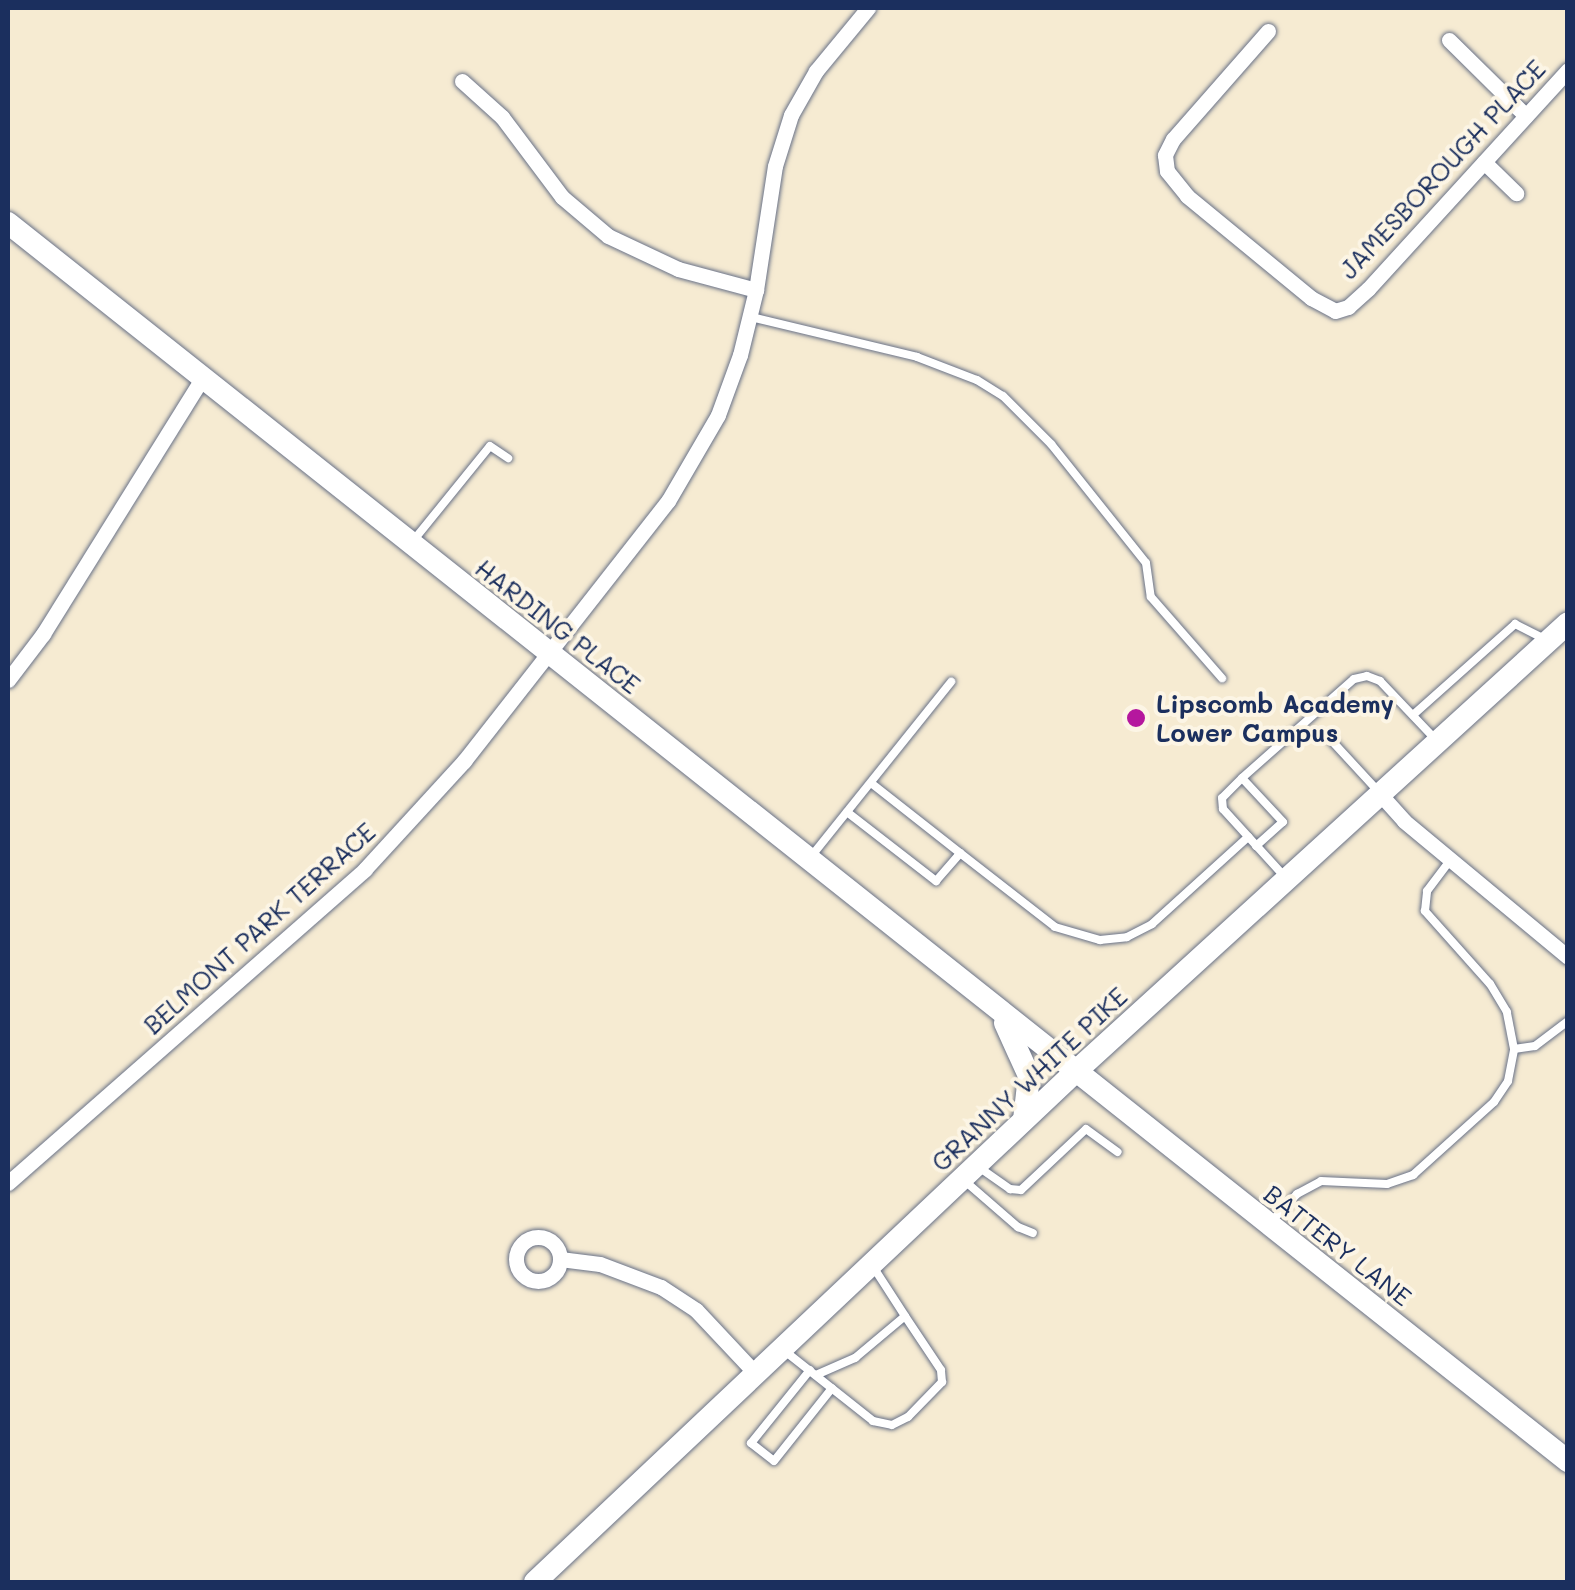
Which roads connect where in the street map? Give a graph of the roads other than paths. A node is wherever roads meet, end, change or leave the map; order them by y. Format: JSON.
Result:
{"nodes":[{"id":1,"x":868,"y":8,"type":"edge"},
{"id":2,"x":1268,"y":31,"type":"dead end"},
{"id":3,"x":1449,"y":40,"type":"dead end"},
{"id":4,"x":1568,"y":70,"type":"edge"},
{"id":5,"x":462,"y":81,"type":"dead end"},
{"id":6,"x":1526,"y":116,"type":"junction"},
{"id":7,"x":1484,"y":162,"type":"junction"},
{"id":8,"x":1516,"y":193,"type":"dead end"},
{"id":9,"x":8,"y":223,"type":"edge"},
{"id":10,"x":756,"y":290,"type":"junction"},
{"id":11,"x":751,"y":317,"type":"junction"},
{"id":12,"x":202,"y":379,"type":"junction"},
{"id":13,"x":508,"y":458,"type":"dead end"},
{"id":14,"x":410,"y":544,"type":"junction"},
{"id":15,"x":1568,"y":623,"type":"edge"},
{"id":16,"x":1548,"y":640,"type":"junction"},
{"id":17,"x":548,"y":654,"type":"junction"},
{"id":18,"x":1222,"y":678,"type":"dead end"},
{"id":19,"x":8,"y":680,"type":"edge"},
{"id":20,"x":951,"y":682,"type":"dead end"},
{"id":21,"x":1413,"y":715,"type":"junction"},
{"id":22,"x":1331,"y":740,"type":"dead end"},
{"id":23,"x":1438,"y":741,"type":"junction"},
{"id":24,"x":1242,"y":778,"type":"junction"},
{"id":25,"x":871,"y":782,"type":"junction"},
{"id":26,"x":1380,"y":794,"type":"junction"},
{"id":27,"x":847,"y":812,"type":"junction"},
{"id":28,"x":1248,"y":838,"type":"junction"},
{"id":29,"x":1256,"y":846,"type":"junction"},
{"id":30,"x":960,"y":852,"type":"junction"},
{"id":31,"x":808,"y":860,"type":"junction"},
{"id":32,"x":1450,"y":860,"type":"junction"},
{"id":33,"x":1286,"y":878,"type":"junction"},
{"id":34,"x":1568,"y":957,"type":"edge"},
{"id":35,"x":998,"y":1011,"type":"junction"},
{"id":36,"x":1568,"y":1021,"type":"edge"},
{"id":37,"x":1514,"y":1049,"type":"junction"},
{"id":38,"x":1074,"y":1073,"type":"junction"},
{"id":39,"x":1024,"y":1120,"type":"junction"},
{"id":40,"x":1118,"y":1152,"type":"dead end"},
{"id":41,"x":969,"y":1172,"type":"junction"},
{"id":42,"x":8,"y":1184,"type":"edge"},
{"id":43,"x":1269,"y":1226,"type":"junction"},
{"id":44,"x":1033,"y":1233,"type":"dead end"},
{"id":45,"x":560,"y":1259,"type":"dead end"},
{"id":46,"x":872,"y":1265,"type":"junction"},
{"id":47,"x":905,"y":1316,"type":"junction"},
{"id":48,"x":783,"y":1349,"type":"junction"},
{"id":49,"x":813,"y":1372,"type":"junction"},
{"id":50,"x":756,"y":1374,"type":"junction"},
{"id":51,"x":832,"y":1388,"type":"junction"},
{"id":52,"x":1568,"y":1460,"type":"edge"},
{"id":53,"x":535,"y":1582,"type":"edge"}],
"edges":[{"from":1,"to":10,"type":"street","name":"BELMONT PARK TERRACE"},
{"from":2,"to":7,"type":"street","name":"JAMESBOROUGH PLACE"},
{"from":3,"to":6,"type":"street"},
{"from":4,"to":6,"type":"street","name":"JAMESBOROUGH PLACE"},
{"from":5,"to":10,"type":"street"},
{"from":6,"to":7,"type":"street","name":"JAMESBOROUGH PLACE"},
{"from":7,"to":8,"type":"street"},
{"from":9,"to":12,"type":"main road","name":"HARDING PLACE"},
{"from":10,"to":11,"type":"street","name":"BELMONT PARK TERRACE"},
{"from":11,"to":17,"type":"street","name":"BELMONT PARK TERRACE"},
{"from":11,"to":18,"type":"lane"},
{"from":12,"to":14,"type":"main road","name":"HARDING PLACE"},
{"from":12,"to":19,"type":"street"},
{"from":13,"to":14,"type":"lane"},
{"from":14,"to":17,"type":"main road","name":"HARDING PLACE"},
{"from":15,"to":16,"type":"main road","name":"GRANNY WHITE PIKE"},
{"from":16,"to":21,"type":"lane"},
{"from":16,"to":23,"type":"main road","name":"GRANNY WHITE PIKE"},
{"from":17,"to":31,"type":"main road","name":"HARDING PLACE"},
{"from":17,"to":42,"type":"street","name":"BELMONT PARK TERRACE"},
{"from":20,"to":25,"type":"lane"},
{"from":21,"to":23,"type":"lane"},
{"from":21,"to":24,"type":"lane"},
{"from":22,"to":26,"type":"lane"},
{"from":23,"to":26,"type":"main road","name":"GRANNY WHITE PIKE"},
{"from":24,"to":28,"type":"lane"},
{"from":24,"to":29,"type":"lane"},
{"from":25,"to":27,"type":"lane"},
{"from":25,"to":30,"type":"lane"},
{"from":26,"to":32,"type":"street"},
{"from":26,"to":33,"type":"main road","name":"GRANNY WHITE PIKE"},
{"from":27,"to":30,"type":"lane"},
{"from":27,"to":31,"type":"lane"},
{"from":28,"to":29,"type":"lane"},
{"from":28,"to":30,"type":"lane"},
{"from":29,"to":33,"type":"lane"},
{"from":31,"to":35,"type":"main road","name":"HARDING PLACE"},
{"from":32,"to":34,"type":"street"},
{"from":32,"to":37,"type":"lane"},
{"from":33,"to":38,"type":"main road","name":"GRANNY WHITE PIKE"},
{"from":35,"to":38,"type":"main road","name":"HARDING PLACE"},
{"from":35,"to":39,"type":"main road"},
{"from":36,"to":37,"type":"lane"},
{"from":37,"to":43,"type":"lane"},
{"from":38,"to":39,"type":"main road","name":"GRANNY WHITE PIKE"},
{"from":38,"to":43,"type":"main road","name":"BATTERY LANE"},
{"from":39,"to":41,"type":"main road","name":"GRANNY WHITE PIKE"},
{"from":40,"to":41,"type":"lane"},
{"from":41,"to":44,"type":"lane"},
{"from":41,"to":46,"type":"main road","name":"GRANNY WHITE PIKE"},
{"from":43,"to":52,"type":"main road","name":"BATTERY LANE"},
{"from":45,"to":50,"type":"street"},
{"from":46,"to":47,"type":"lane"},
{"from":46,"to":48,"type":"main road","name":"GRANNY WHITE PIKE"},
{"from":47,"to":49,"type":"lane"},
{"from":47,"to":51,"type":"lane"},
{"from":48,"to":49,"type":"lane"},
{"from":48,"to":50,"type":"main road","name":"GRANNY WHITE PIKE"},
{"from":49,"to":51,"type":"lane"},
{"from":49,"to":51,"type":"lane"},
{"from":50,"to":53,"type":"main road","name":"GRANNY WHITE PIKE"}]}
